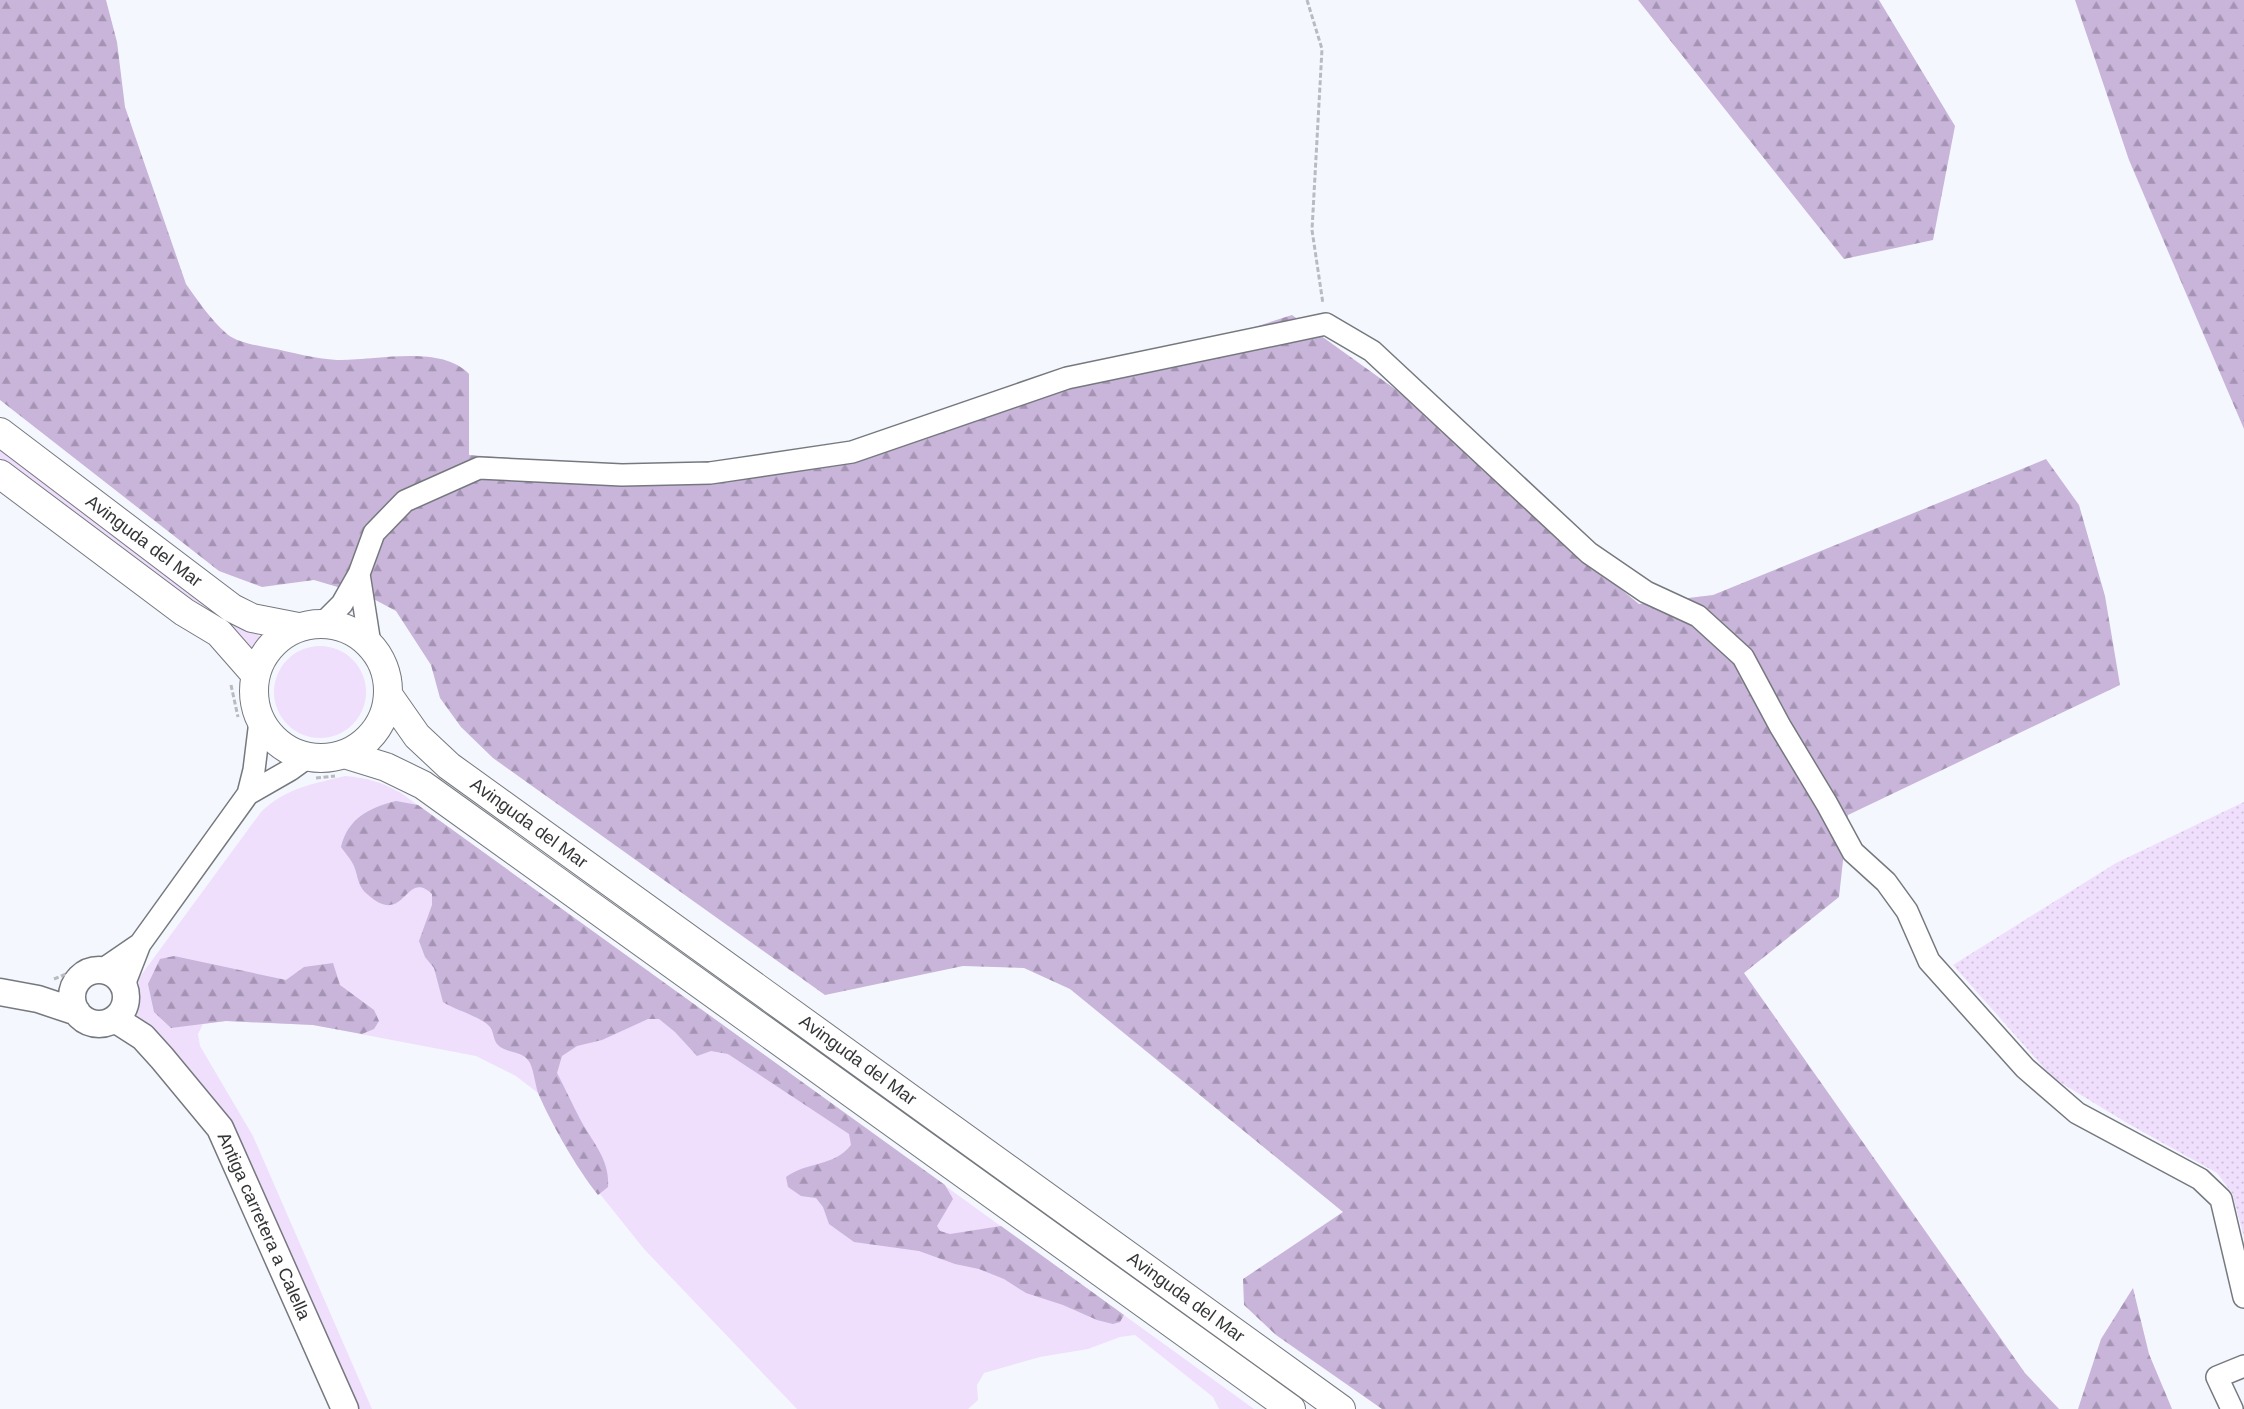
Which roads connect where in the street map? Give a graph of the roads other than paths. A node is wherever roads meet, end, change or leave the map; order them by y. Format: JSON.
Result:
{"nodes":[{"id":1,"x":0,"y":432,"type":"edge"},
{"id":2,"x":0,"y":474,"type":"edge"},
{"id":3,"x":359,"y":574,"type":"junction"},
{"id":4,"x":311,"y":625,"type":"junction"},
{"id":5,"x":370,"y":644,"type":"junction"},
{"id":6,"x":255,"y":674,"type":"junction"},
{"id":7,"x":389,"y":696,"type":"junction"},
{"id":8,"x":260,"y":721,"type":"junction"},
{"id":9,"x":344,"y":754,"type":"junction"},
{"id":10,"x":308,"y":757,"type":"junction"},
{"id":11,"x":248,"y":794,"type":"junction"},
{"id":12,"x":140,"y":944,"type":"junction"},
{"id":13,"x":102,"y":970,"type":"junction"},
{"id":14,"x":124,"y":985,"type":"junction"},
{"id":15,"x":0,"y":992,"type":"edge"},
{"id":16,"x":77,"y":1012,"type":"junction"},
{"id":17,"x":115,"y":1019,"type":"junction"},
{"id":18,"x":2244,"y":1297,"type":"edge"},
{"id":19,"x":2244,"y":1366,"type":"edge"},
{"id":20,"x":345,"y":1409,"type":"edge"},
{"id":21,"x":1291,"y":1409,"type":"edge"},
{"id":22,"x":1341,"y":1409,"type":"edge"},
{"id":23,"x":2232,"y":1409,"type":"edge"}],
"edges":[{"from":1,"to":4,"type":"main road","name":"Avinguda del Mar"},
{"from":2,"to":6,"type":"main road","name":"Avinguda del Mar"},
{"from":3,"to":4,"type":"street"},
{"from":3,"to":5,"type":"street"},
{"from":3,"to":18,"type":"street"},
{"from":4,"to":5,"type":"main road"},
{"from":4,"to":6,"type":"main road"},
{"from":5,"to":7,"type":"main road"},
{"from":6,"to":8,"type":"main road"},
{"from":7,"to":9,"type":"main road"},
{"from":7,"to":22,"type":"main road","name":"Avinguda del Mar"},
{"from":8,"to":10,"type":"main road"},
{"from":8,"to":11,"type":"street"},
{"from":9,"to":10,"type":"main road"},
{"from":9,"to":21,"type":"main road","name":"Avinguda del Mar"},
{"from":10,"to":11,"type":"street"},
{"from":11,"to":12,"type":"street"},
{"from":12,"to":13,"type":"street"},
{"from":12,"to":14,"type":"street"},
{"from":13,"to":14,"type":"street"},
{"from":13,"to":16,"type":"street"},
{"from":14,"to":17,"type":"street"},
{"from":15,"to":16,"type":"street"},
{"from":16,"to":17,"type":"street"},
{"from":17,"to":20,"type":"street","name":"Antiga carretera a Calella"},
{"from":19,"to":23,"type":"street"}]}
